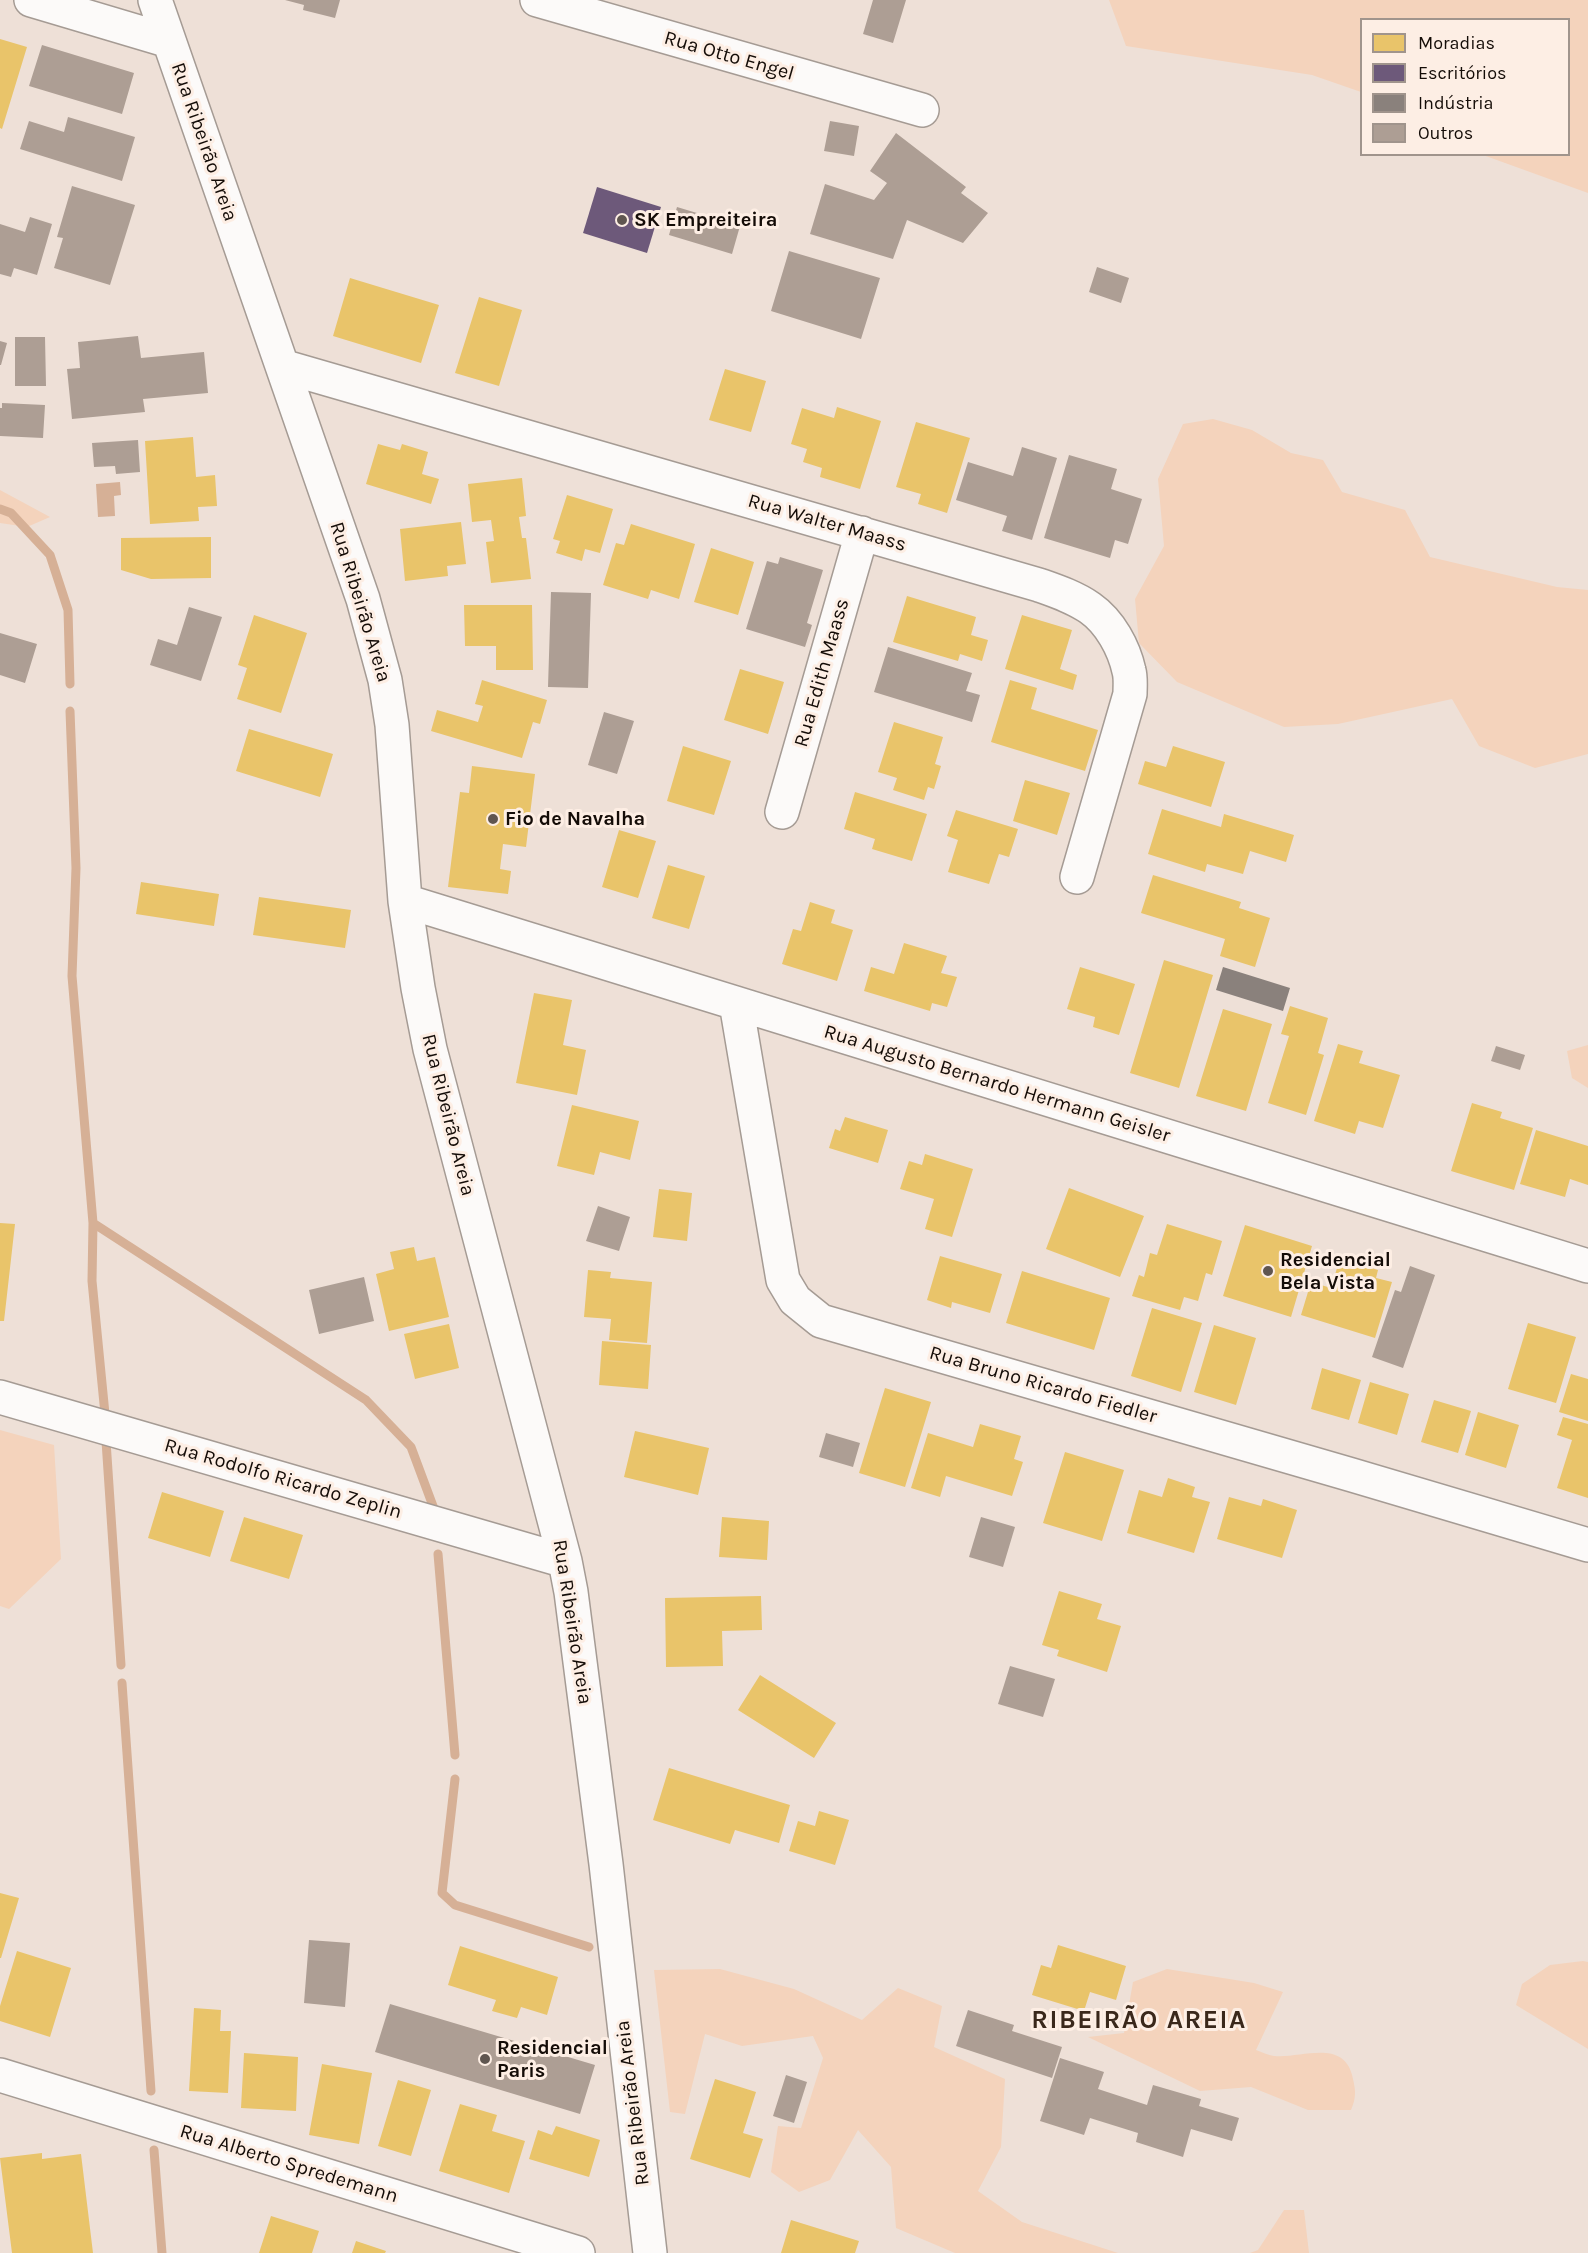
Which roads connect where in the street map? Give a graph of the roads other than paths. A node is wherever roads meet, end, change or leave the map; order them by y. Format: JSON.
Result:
{"nodes":[{"id":1,"x":32,"y":0,"type":"edge"},
{"id":2,"x":155,"y":0,"type":"edge"},
{"id":3,"x":537,"y":0,"type":"edge"},
{"id":4,"x":169,"y":41,"type":"junction"},
{"id":5,"x":922,"y":110,"type":"dead end"},
{"id":6,"x":282,"y":366,"type":"junction"},
{"id":7,"x":862,"y":533,"type":"junction"},
{"id":8,"x":782,"y":812,"type":"dead end"},
{"id":9,"x":1077,"y":877,"type":"dead end"},
{"id":10,"x":405,"y":902,"type":"junction"},
{"id":11,"x":736,"y":1003,"type":"junction"},
{"id":12,"x":1588,"y":1266,"type":"edge"},
{"id":13,"x":0,"y":1397,"type":"edge"},
{"id":14,"x":1588,"y":1545,"type":"edge"},
{"id":15,"x":565,"y":1561,"type":"junction"},
{"id":16,"x":0,"y":2075,"type":"edge"},
{"id":17,"x":578,"y":2253,"type":"edge"},
{"id":18,"x":650,"y":2253,"type":"edge"}],
"edges":[{"from":1,"to":4,"type":"street"},
{"from":2,"to":4,"type":"street","name":"Rua Ribeirão Areia"},
{"from":3,"to":5,"type":"street","name":"Rua Otto Engel"},
{"from":4,"to":6,"type":"street","name":"Rua Ribeirão Areia"},
{"from":6,"to":7,"type":"street","name":"Rua Walter Maass"},
{"from":6,"to":10,"type":"street","name":"Rua Ribeirão Areia"},
{"from":7,"to":8,"type":"street","name":"Rua Edith Maass"},
{"from":7,"to":9,"type":"street","name":"Rua Walter Maass"},
{"from":10,"to":11,"type":"street","name":"Rua Augusto Bernardo Hermann Geisler"},
{"from":10,"to":15,"type":"street","name":"Rua Ribeirão Areia"},
{"from":11,"to":12,"type":"street","name":"Rua Augusto Bernardo Hermann Geisler"},
{"from":11,"to":14,"type":"street","name":"Rua Bruno Ricardo Fiedler"},
{"from":13,"to":15,"type":"street","name":"Rua Rodolfo Ricardo Zeplin"},
{"from":15,"to":18,"type":"street","name":"Rua Ribeirão Areia"},
{"from":16,"to":17,"type":"street","name":"Rua Alberto Spredemann"}]}
